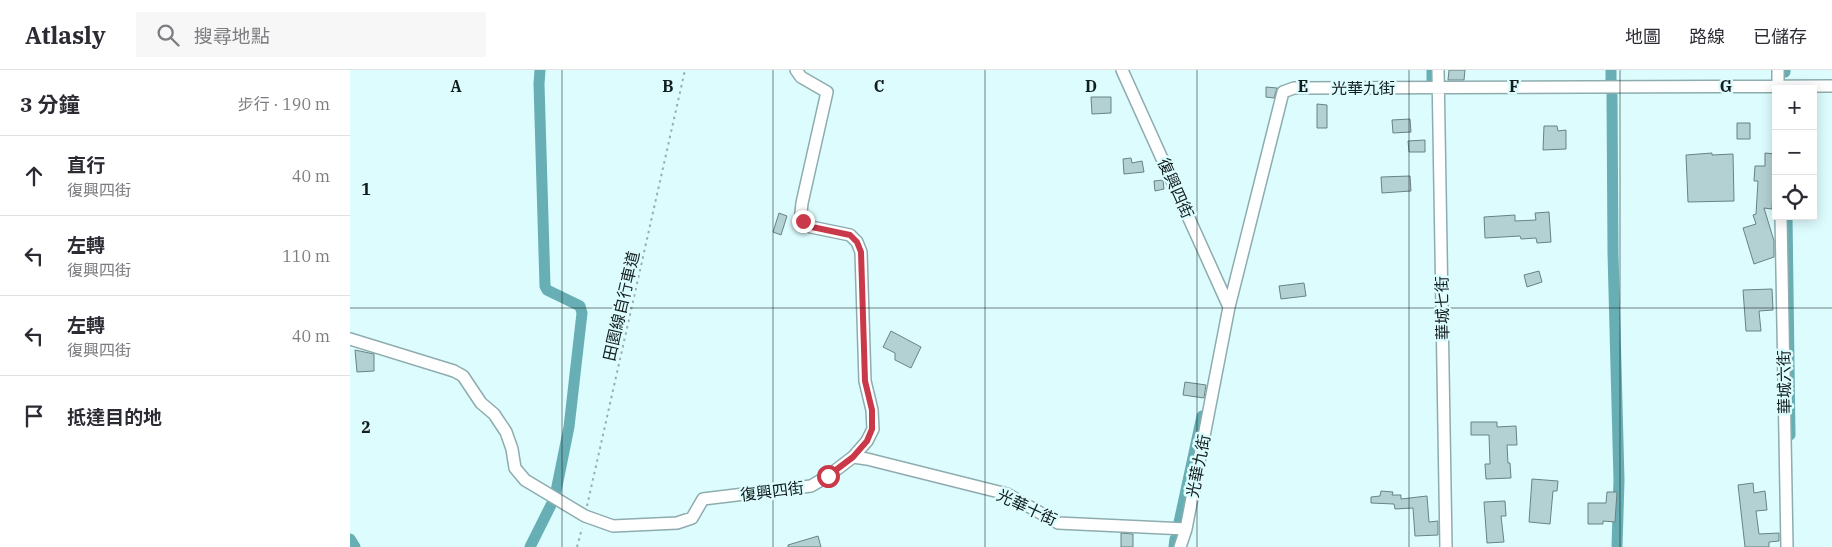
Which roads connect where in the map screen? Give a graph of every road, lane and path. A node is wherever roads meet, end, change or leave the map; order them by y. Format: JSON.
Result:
{"nodes":[{"id":1,"x":685,"y":70,"type":"edge"},
{"id":2,"x":796,"y":70,"type":"edge"},
{"id":3,"x":1122,"y":70,"type":"edge"},
{"id":4,"x":1438,"y":70,"type":"edge"},
{"id":5,"x":1778,"y":70,"type":"edge"},
{"id":6,"x":1778,"y":85,"type":"edge"},
{"id":7,"x":1817,"y":86,"type":"edge"},
{"id":8,"x":1832,"y":86,"type":"edge"},
{"id":9,"x":1438,"y":87,"type":"junction"},
{"id":10,"x":1772,"y":87,"type":"edge"},
{"id":11,"x":1781,"y":220,"type":"edge"},
{"id":12,"x":1229,"y":307,"type":"junction"},
{"id":13,"x":350,"y":339,"type":"edge"},
{"id":14,"x":853,"y":457,"type":"junction"},
{"id":15,"x":585,"y":516,"type":"junction"},
{"id":16,"x":1186,"y":529,"type":"junction"},
{"id":17,"x":577,"y":547,"type":"edge"},
{"id":18,"x":1180,"y":547,"type":"edge"},
{"id":19,"x":1446,"y":547,"type":"edge"},
{"id":20,"x":1786,"y":547,"type":"edge"}],
"edges":[{"from":1,"to":15,"type":"path","name":"田園線自行車道"},
{"from":2,"to":14,"type":"street","name":"復興四街"},
{"from":3,"to":12,"type":"street","name":"復興四街"},
{"from":4,"to":9,"type":"street","name":"華城七街"},
{"from":5,"to":6,"type":"street"},
{"from":7,"to":8,"type":"street","name":"光華九街"},
{"from":9,"to":10,"type":"street","name":"光華九街"},
{"from":9,"to":12,"type":"street","name":"光華九街"},
{"from":9,"to":19,"type":"street","name":"華城七街"},
{"from":11,"to":20,"type":"street","name":"華城六街"},
{"from":12,"to":16,"type":"street","name":"光華九街"},
{"from":13,"to":15,"type":"street","name":"復興四街"},
{"from":14,"to":15,"type":"street","name":"復興四街"},
{"from":14,"to":16,"type":"street","name":"光華十街"},
{"from":15,"to":17,"type":"path","name":"田園線自行車道"},
{"from":16,"to":18,"type":"street"}]}
